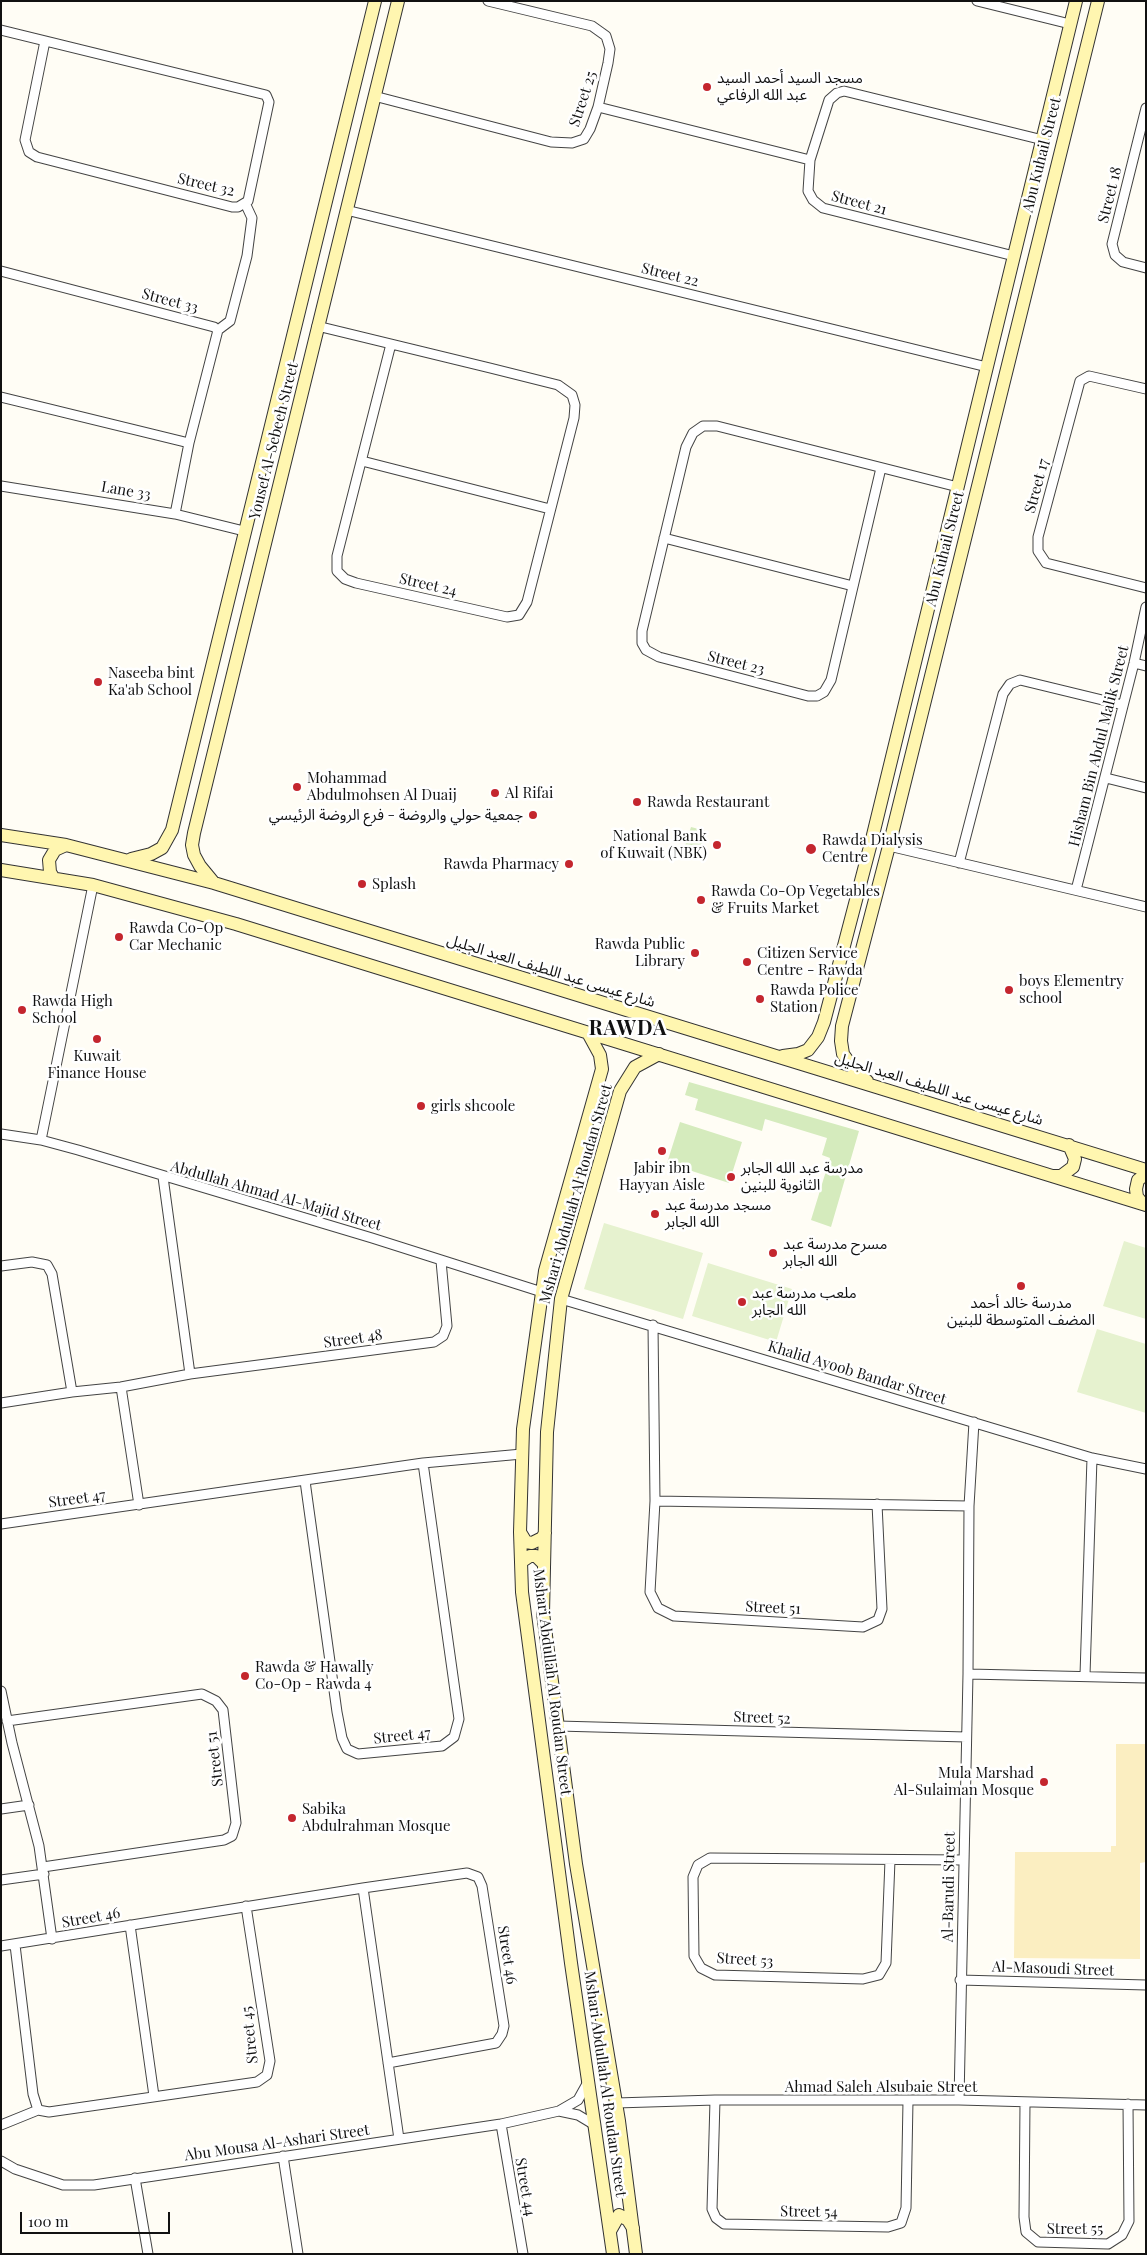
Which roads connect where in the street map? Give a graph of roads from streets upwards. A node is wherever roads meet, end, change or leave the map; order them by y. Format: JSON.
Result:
{"nodes":[{"id":1,"x":375,"y":1,"type":"edge"},
{"id":2,"x":398,"y":1,"type":"edge"},
{"id":3,"x":488,"y":1,"type":"edge"},
{"id":4,"x":977,"y":1,"type":"edge"},
{"id":5,"x":1076,"y":1,"type":"edge"},
{"id":6,"x":1098,"y":1,"type":"edge"},
{"id":7,"x":998,"y":4,"type":"edge"},
{"id":8,"x":1070,"y":24,"type":"junction"},
{"id":9,"x":1,"y":30,"type":"edge"},
{"id":10,"x":45,"y":41,"type":"junction"},
{"id":11,"x":1062,"y":58,"type":"junction"},
{"id":12,"x":1083,"y":60,"type":"junction"},
{"id":13,"x":1057,"y":80,"type":"junction"},
{"id":14,"x":1077,"y":83,"type":"junction"},
{"id":15,"x":374,"y":96,"type":"junction"},
{"id":16,"x":598,"y":107,"type":"junction"},
{"id":17,"x":1146,"y":108,"type":"edge"},
{"id":18,"x":346,"y":120,"type":"junction"},
{"id":19,"x":367,"y":126,"type":"junction"},
{"id":20,"x":1043,"y":140,"type":"junction"},
{"id":21,"x":340,"y":147,"type":"junction"},
{"id":22,"x":360,"y":152,"type":"junction"},
{"id":23,"x":810,"y":160,"type":"junction"},
{"id":24,"x":245,"y":203,"type":"junction"},
{"id":25,"x":346,"y":210,"type":"junction"},
{"id":26,"x":1014,"y":256,"type":"junction"},
{"id":27,"x":1146,"y":268,"type":"edge"},
{"id":28,"x":1,"y":271,"type":"edge"},
{"id":29,"x":1007,"y":287,"type":"junction"},
{"id":30,"x":1025,"y":293,"type":"junction"},
{"id":31,"x":1000,"y":312,"type":"junction"},
{"id":32,"x":1019,"y":317,"type":"junction"},
{"id":33,"x":317,"y":326,"type":"junction"},
{"id":34,"x":218,"y":330,"type":"junction"},
{"id":35,"x":390,"y":344,"type":"junction"},
{"id":36,"x":987,"y":367,"type":"junction"},
{"id":37,"x":1146,"y":389,"type":"edge"},
{"id":38,"x":1,"y":397,"type":"edge"},
{"id":39,"x":189,"y":443,"type":"junction"},
{"id":40,"x":362,"y":461,"type":"junction"},
{"id":41,"x":881,"y":468,"type":"junction"},
{"id":42,"x":1,"y":486,"type":"edge"},
{"id":43,"x":958,"y":487,"type":"junction"},
{"id":44,"x":550,"y":510,"type":"junction"},
{"id":45,"x":174,"y":514,"type":"junction"},
{"id":46,"x":244,"y":531,"type":"junction"},
{"id":47,"x":664,"y":538,"type":"junction"},
{"id":48,"x":853,"y":586,"type":"junction"},
{"id":49,"x":1146,"y":588,"type":"edge"},
{"id":50,"x":932,"y":597,"type":"junction"},
{"id":51,"x":949,"y":602,"type":"junction"},
{"id":52,"x":1146,"y":607,"type":"edge"},
{"id":53,"x":925,"y":622,"type":"junction"},
{"id":54,"x":943,"y":627,"type":"junction"},
{"id":55,"x":1134,"y":663,"type":"junction"},
{"id":56,"x":1146,"y":666,"type":"edge"},
{"id":57,"x":1123,"y":705,"type":"junction"},
{"id":58,"x":198,"y":723,"type":"junction"},
{"id":59,"x":219,"y":728,"type":"junction"},
{"id":60,"x":192,"y":753,"type":"junction"},
{"id":61,"x":212,"y":756,"type":"junction"},
{"id":62,"x":1106,"y":778,"type":"junction"},
{"id":63,"x":1146,"y":788,"type":"edge"},
{"id":64,"x":1,"y":835,"type":"edge"},
{"id":65,"x":66,"y":845,"type":"junction"},
{"id":66,"x":889,"y":846,"type":"junction"},
{"id":67,"x":128,"y":859,"type":"junction"},
{"id":68,"x":959,"y":863,"type":"junction"},
{"id":69,"x":1,"y":870,"type":"edge"},
{"id":70,"x":53,"y":877,"type":"junction"},
{"id":71,"x":214,"y":882,"type":"junction"},
{"id":72,"x":93,"y":885,"type":"junction"},
{"id":73,"x":1076,"y":890,"type":"junction"},
{"id":74,"x":1146,"y":907,"type":"edge"},
{"id":75,"x":826,"y":1012,"type":"junction"},
{"id":76,"x":844,"y":1017,"type":"junction"},
{"id":77,"x":588,"y":1033,"type":"junction"},
{"id":78,"x":659,"y":1054,"type":"junction"},
{"id":79,"x":773,"y":1056,"type":"junction"},
{"id":80,"x":880,"y":1088,"type":"junction"},
{"id":81,"x":1,"y":1134,"type":"edge"},
{"id":82,"x":41,"y":1140,"type":"junction"},
{"id":83,"x":1069,"y":1145,"type":"junction"},
{"id":84,"x":1146,"y":1170,"type":"edge"},
{"id":85,"x":1146,"y":1174,"type":"edge"},
{"id":86,"x":574,"y":1176,"type":"junction"},
{"id":87,"x":1052,"y":1176,"type":"junction"},
{"id":88,"x":163,"y":1177,"type":"junction"},
{"id":89,"x":594,"y":1180,"type":"junction"},
{"id":90,"x":1144,"y":1204,"type":"edge"},
{"id":91,"x":441,"y":1261,"type":"junction"},
{"id":92,"x":1,"y":1266,"type":"edge"},
{"id":93,"x":542,"y":1292,"type":"junction"},
{"id":94,"x":561,"y":1299,"type":"junction"},
{"id":95,"x":653,"y":1325,"type":"junction"},
{"id":96,"x":190,"y":1374,"type":"junction"},
{"id":97,"x":121,"y":1387,"type":"junction"},
{"id":98,"x":72,"y":1392,"type":"junction"},
{"id":99,"x":1,"y":1404,"type":"edge"},
{"id":100,"x":974,"y":1422,"type":"junction"},
{"id":101,"x":522,"y":1454,"type":"junction"},
{"id":102,"x":1092,"y":1458,"type":"junction"},
{"id":103,"x":423,"y":1463,"type":"junction"},
{"id":104,"x":1146,"y":1469,"type":"edge"},
{"id":105,"x":305,"y":1481,"type":"junction"},
{"id":106,"x":655,"y":1501,"type":"junction"},
{"id":107,"x":878,"y":1504,"type":"junction"},
{"id":108,"x":139,"y":1505,"type":"junction"},
{"id":109,"x":969,"y":1506,"type":"junction"},
{"id":110,"x":1,"y":1524,"type":"edge"},
{"id":111,"x":520,"y":1532,"type":"junction"},
{"id":112,"x":545,"y":1533,"type":"junction"},
{"id":113,"x":521,"y":1562,"type":"junction"},
{"id":114,"x":544,"y":1564,"type":"junction"},
{"id":115,"x":968,"y":1674,"type":"junction"},
{"id":116,"x":1085,"y":1675,"type":"junction"},
{"id":117,"x":1146,"y":1678,"type":"edge"},
{"id":118,"x":1,"y":1691,"type":"edge"},
{"id":119,"x":7,"y":1721,"type":"junction"},
{"id":120,"x":558,"y":1726,"type":"junction"},
{"id":121,"x":966,"y":1737,"type":"junction"},
{"id":122,"x":29,"y":1805,"type":"junction"},
{"id":123,"x":1,"y":1809,"type":"edge"},
{"id":124,"x":890,"y":1860,"type":"junction"},
{"id":125,"x":964,"y":1860,"type":"junction"},
{"id":126,"x":43,"y":1870,"type":"junction"},
{"id":127,"x":1,"y":1880,"type":"edge"},
{"id":128,"x":363,"y":1888,"type":"junction"},
{"id":129,"x":246,"y":1906,"type":"junction"},
{"id":130,"x":586,"y":1921,"type":"junction"},
{"id":131,"x":566,"y":1923,"type":"junction"},
{"id":132,"x":130,"y":1924,"type":"junction"},
{"id":133,"x":52,"y":1939,"type":"junction"},
{"id":134,"x":15,"y":1945,"type":"junction"},
{"id":135,"x":1,"y":1946,"type":"edge"},
{"id":136,"x":571,"y":1963,"type":"junction"},
{"id":137,"x":594,"y":1966,"type":"junction"},
{"id":138,"x":960,"y":1980,"type":"junction"},
{"id":139,"x":1146,"y":1985,"type":"edge"},
{"id":140,"x":388,"y":2063,"type":"junction"},
{"id":141,"x":588,"y":2082,"type":"junction"},
{"id":142,"x":154,"y":2096,"type":"junction"},
{"id":143,"x":715,"y":2100,"type":"junction"},
{"id":144,"x":959,"y":2100,"type":"junction"},
{"id":145,"x":908,"y":2101,"type":"junction"},
{"id":146,"x":1025,"y":2103,"type":"junction"},
{"id":147,"x":616,"y":2104,"type":"junction"},
{"id":148,"x":1128,"y":2104,"type":"junction"},
{"id":149,"x":1146,"y":2105,"type":"edge"},
{"id":150,"x":38,"y":2110,"type":"junction"},
{"id":151,"x":560,"y":2112,"type":"junction"},
{"id":152,"x":501,"y":2124,"type":"junction"},
{"id":153,"x":593,"y":2124,"type":"junction"},
{"id":154,"x":1,"y":2125,"type":"edge"},
{"id":155,"x":400,"y":2139,"type":"junction"},
{"id":156,"x":283,"y":2156,"type":"junction"},
{"id":157,"x":1,"y":2161,"type":"edge"},
{"id":158,"x":135,"y":2178,"type":"junction"},
{"id":159,"x":628,"y":2188,"type":"junction"},
{"id":160,"x":604,"y":2189,"type":"junction"},
{"id":161,"x":633,"y":2228,"type":"junction"},
{"id":162,"x":610,"y":2231,"type":"junction"},
{"id":163,"x":148,"y":2254,"type":"edge"},
{"id":164,"x":298,"y":2254,"type":"edge"},
{"id":165,"x":523,"y":2254,"type":"edge"},
{"id":166,"x":613,"y":2254,"type":"edge"},
{"id":167,"x":636,"y":2254,"type":"edge"}],
"edges":[{"from":1,"to":18,"type":"street","name":"Yousef Al-Sebeeh Street"},
{"from":2,"to":15,"type":"street","name":"Yousef Al-Sebeeh Street"},
{"from":3,"to":16,"type":"street","name":"Street 25"},
{"from":4,"to":7,"type":"street"},
{"from":5,"to":8,"type":"street","name":"Abu Kuhail Street"},
{"from":6,"to":12,"type":"street","name":"Abu Kuhail Street"},
{"from":7,"to":8,"type":"street"},
{"from":8,"to":11,"type":"street","name":"Abu Kuhail Street"},
{"from":9,"to":10,"type":"street","name":"Street 32"},
{"from":10,"to":24,"type":"street","name":"Street 32"},
{"from":10,"to":24,"type":"street","name":"Street 32"},
{"from":11,"to":12,"type":"street"},
{"from":11,"to":13,"type":"street","name":"Abu Kuhail Street"},
{"from":12,"to":14,"type":"street","name":"Abu Kuhail Street"},
{"from":13,"to":14,"type":"street"},
{"from":13,"to":20,"type":"street","name":"Abu Kuhail Street"},
{"from":14,"to":30,"type":"street","name":"Abu Kuhail Street"},
{"from":15,"to":16,"type":"street","name":"Street 25"},
{"from":15,"to":19,"type":"street","name":"Yousef Al-Sebeeh Street"},
{"from":16,"to":23,"type":"street"},
{"from":17,"to":27,"type":"street","name":"Street 18"},
{"from":18,"to":19,"type":"street"},
{"from":18,"to":21,"type":"street","name":"Yousef Al-Sebeeh Street"},
{"from":19,"to":22,"type":"street","name":"Yousef Al-Sebeeh Street"},
{"from":20,"to":23,"type":"street","name":"Street 21"},
{"from":20,"to":26,"type":"street","name":"Abu Kuhail Street"},
{"from":21,"to":22,"type":"street"},
{"from":21,"to":46,"type":"street","name":"Yousef Al-Sebeeh Street"},
{"from":22,"to":25,"type":"street","name":"Yousef Al-Sebeeh Street"},
{"from":23,"to":26,"type":"street","name":"Street 21"},
{"from":24,"to":34,"type":"street"},
{"from":25,"to":33,"type":"street","name":"Yousef Al-Sebeeh Street"},
{"from":25,"to":36,"type":"street","name":"Street 22"},
{"from":26,"to":29,"type":"street","name":"Abu Kuhail Street"},
{"from":28,"to":34,"type":"street","name":"Street 33"},
{"from":29,"to":30,"type":"street"},
{"from":29,"to":31,"type":"street","name":"Abu Kuhail Street"},
{"from":30,"to":32,"type":"street","name":"Abu Kuhail Street"},
{"from":31,"to":32,"type":"street"},
{"from":31,"to":36,"type":"street","name":"Abu Kuhail Street"},
{"from":32,"to":51,"type":"street","name":"Abu Kuhail Street"},
{"from":33,"to":35,"type":"street","name":"Street 24"},
{"from":33,"to":59,"type":"street","name":"Yousef Al-Sebeeh Street"},
{"from":34,"to":39,"type":"street"},
{"from":35,"to":40,"type":"street","name":"Street 24"},
{"from":35,"to":44,"type":"street","name":"Street 24"},
{"from":36,"to":43,"type":"street","name":"Abu Kuhail Street"},
{"from":37,"to":49,"type":"street","name":"Street 17"},
{"from":38,"to":39,"type":"street"},
{"from":39,"to":45,"type":"street"},
{"from":40,"to":44,"type":"street"},
{"from":40,"to":44,"type":"street","name":"Street 24"},
{"from":41,"to":43,"type":"street","name":"Street 23"},
{"from":41,"to":47,"type":"street","name":"Street 23"},
{"from":41,"to":48,"type":"street","name":"Street 23"},
{"from":42,"to":45,"type":"street","name":"Lane 33"},
{"from":43,"to":50,"type":"street","name":"Abu Kuhail Street"},
{"from":45,"to":46,"type":"street","name":"Lane 33"},
{"from":46,"to":58,"type":"street","name":"Yousef Al-Sebeeh Street"},
{"from":47,"to":48,"type":"street"},
{"from":47,"to":48,"type":"street","name":"Street 23"},
{"from":50,"to":51,"type":"street"},
{"from":50,"to":53,"type":"street","name":"Abu Kuhail Street"},
{"from":51,"to":54,"type":"street","name":"Abu Kuhail Street"},
{"from":52,"to":55,"type":"street","name":"Hisham Bin Abdul Malik Street"},
{"from":53,"to":54,"type":"street"},
{"from":53,"to":75,"type":"street","name":"Abu Kuhail Street"},
{"from":54,"to":66,"type":"street","name":"Abu Kuhail Street"},
{"from":55,"to":56,"type":"street"},
{"from":55,"to":57,"type":"street","name":"Hisham Bin Abdul Malik Street"},
{"from":57,"to":62,"type":"street","name":"Hisham Bin Abdul Malik Street"},
{"from":57,"to":68,"type":"street"},
{"from":58,"to":59,"type":"street"},
{"from":58,"to":60,"type":"street","name":"Yousef Al-Sebeeh Street"},
{"from":59,"to":61,"type":"street","name":"Yousef Al-Sebeeh Street"},
{"from":60,"to":61,"type":"street"},
{"from":60,"to":67,"type":"street","name":"Yousef Al-Sebeeh Street"},
{"from":61,"to":71,"type":"street","name":"Yousef Al-Sebeeh Street"},
{"from":62,"to":63,"type":"street"},
{"from":62,"to":73,"type":"street","name":"Hisham Bin Abdul Malik Street"},
{"from":64,"to":65,"type":"street","name":"شارع عيسى عبد اللطيف العبد الجليل"},
{"from":65,"to":67,"type":"street","name":"شارع عيسى عبد اللطيف العبد الجليل"},
{"from":65,"to":70,"type":"street"},
{"from":66,"to":68,"type":"street"},
{"from":66,"to":76,"type":"street","name":"Abu Kuhail Street"},
{"from":67,"to":71,"type":"street","name":"شارع عيسى عبد اللطيف العبد الجليل"},
{"from":68,"to":73,"type":"street"},
{"from":69,"to":70,"type":"street"},
{"from":70,"to":72,"type":"street"},
{"from":71,"to":79,"type":"street","name":"شارع عيسى عبد اللطيف العبد الجليل"},
{"from":72,"to":77,"type":"street"},
{"from":72,"to":82,"type":"street"},
{"from":73,"to":74,"type":"street"},
{"from":75,"to":76,"type":"street"},
{"from":75,"to":79,"type":"street","name":"Abu Kuhail Street"},
{"from":76,"to":80,"type":"street","name":"Abu Kuhail Street"},
{"from":77,"to":78,"type":"street"},
{"from":77,"to":86,"type":"street","name":"Mshari Abdullah Al Roudan Street"},
{"from":78,"to":87,"type":"street"},
{"from":78,"to":89,"type":"street","name":"Mshari Abdullah Al Roudan Street"},
{"from":79,"to":80,"type":"street","name":"شارع عيسى عبد اللطيف العبد الجليل"},
{"from":80,"to":83,"type":"street","name":"شارع عيسى عبد اللطيف العبد الجليل"},
{"from":81,"to":82,"type":"street","name":"Abdullah Ahmad Al-Majid Street"},
{"from":82,"to":88,"type":"street","name":"Abdullah Ahmad Al-Majid Street"},
{"from":83,"to":84,"type":"street","name":"شارع عيسى عبد اللطيف العبد الجليل"},
{"from":83,"to":87,"type":"street"},
{"from":85,"to":90,"type":"street"},
{"from":86,"to":89,"type":"street"},
{"from":86,"to":93,"type":"street","name":"Mshari Abdullah Al Roudan Street"},
{"from":87,"to":90,"type":"street"},
{"from":88,"to":91,"type":"street","name":"Abdullah Ahmad Al-Majid Street"},
{"from":88,"to":96,"type":"street"},
{"from":89,"to":94,"type":"street","name":"Mshari Abdullah Al Roudan Street"},
{"from":91,"to":93,"type":"street","name":"Abdullah Ahmad Al-Majid Street"},
{"from":91,"to":96,"type":"street","name":"Street 48"},
{"from":92,"to":98,"type":"street"},
{"from":93,"to":101,"type":"street","name":"Mshari Abdullah Al Roudan Street"},
{"from":94,"to":95,"type":"street","name":"Khalid Ayoob Bandar Street"},
{"from":94,"to":112,"type":"street","name":"Mshari Abdullah Al Roudan Street"},
{"from":95,"to":100,"type":"street","name":"Khalid Ayoob Bandar Street"},
{"from":95,"to":106,"type":"street","name":"Street 51"},
{"from":96,"to":97,"type":"street","name":"Street 48"},
{"from":97,"to":98,"type":"street","name":"Street 48"},
{"from":97,"to":108,"type":"street"},
{"from":98,"to":99,"type":"street","name":"Street 48"},
{"from":100,"to":102,"type":"street","name":"Khalid Ayoob Bandar Street"},
{"from":100,"to":109,"type":"street","name":"Al-Barudi Street"},
{"from":101,"to":103,"type":"street","name":"Street 47"},
{"from":101,"to":111,"type":"street","name":"Mshari Abdullah Al Roudan Street"},
{"from":102,"to":104,"type":"street","name":"Khalid Ayoob Bandar Street"},
{"from":102,"to":116,"type":"street"},
{"from":103,"to":105,"type":"street","name":"Street 47"},
{"from":103,"to":105,"type":"street","name":"Street 47"},
{"from":105,"to":108,"type":"street","name":"Street 47"},
{"from":106,"to":107,"type":"street"},
{"from":106,"to":107,"type":"street","name":"Street 51"},
{"from":107,"to":109,"type":"street"},
{"from":108,"to":110,"type":"street","name":"Street 47"},
{"from":109,"to":115,"type":"street","name":"Al-Barudi Street"},
{"from":111,"to":112,"type":"street"},
{"from":111,"to":113,"type":"street","name":"Mshari Abdullah Al Roudan Street"},
{"from":112,"to":114,"type":"street","name":"Mshari Abdullah Al Roudan Street"},
{"from":113,"to":114,"type":"street"},
{"from":113,"to":131,"type":"street","name":"Mshari Abdullah Al Roudan Street"},
{"from":114,"to":120,"type":"street","name":"Mshari Abdullah Al Roudan Street"},
{"from":115,"to":116,"type":"street"},
{"from":115,"to":121,"type":"street","name":"Al-Barudi Street"},
{"from":116,"to":117,"type":"street"},
{"from":118,"to":119,"type":"street"},
{"from":119,"to":122,"type":"street"},
{"from":119,"to":126,"type":"street","name":"Street 51"},
{"from":120,"to":121,"type":"street","name":"Street 52"},
{"from":120,"to":130,"type":"street","name":"Mshari Abdullah Al Roudan Street"},
{"from":121,"to":125,"type":"street","name":"Al-Barudi Street"},
{"from":122,"to":123,"type":"street"},
{"from":122,"to":126,"type":"street"},
{"from":124,"to":124,"type":"street","name":"Street 53"},
{"from":124,"to":125,"type":"street","name":"Street 53"},
{"from":125,"to":138,"type":"street","name":"Al-Barudi Street"},
{"from":126,"to":127,"type":"street"},
{"from":126,"to":133,"type":"street"},
{"from":128,"to":129,"type":"street","name":"Street 46"},
{"from":128,"to":140,"type":"street"},
{"from":128,"to":140,"type":"street","name":"Street 46"},
{"from":129,"to":132,"type":"street","name":"Street 46"},
{"from":129,"to":142,"type":"street","name":"Street 45"},
{"from":130,"to":131,"type":"street"},
{"from":130,"to":137,"type":"street","name":"Mshari Abdullah Al Roudan Street"},
{"from":131,"to":136,"type":"street","name":"Mshari Abdullah Al Roudan Street"},
{"from":132,"to":133,"type":"street","name":"Street 46"},
{"from":132,"to":142,"type":"street"},
{"from":133,"to":134,"type":"street","name":"Street 46"},
{"from":134,"to":135,"type":"street","name":"Street 46"},
{"from":134,"to":150,"type":"street"},
{"from":136,"to":137,"type":"street"},
{"from":136,"to":141,"type":"street","name":"Mshari Abdullah Al Roudan Street"},
{"from":137,"to":147,"type":"street","name":"Mshari Abdullah Al Roudan Street"},
{"from":138,"to":139,"type":"street","name":"Al-Masoudi Street"},
{"from":138,"to":144,"type":"street","name":"Al-Barudi Street"},
{"from":140,"to":155,"type":"street"},
{"from":141,"to":151,"type":"street","name":"Abu Mousa Al-Ashari Street"},
{"from":141,"to":153,"type":"street","name":"Mshari Abdullah Al Roudan Street"},
{"from":142,"to":150,"type":"street","name":"Street 45"},
{"from":143,"to":145,"type":"street","name":"Ahmad Saleh Alsubaie Street"},
{"from":143,"to":145,"type":"street","name":"Street 54"},
{"from":143,"to":147,"type":"street","name":"Ahmad Saleh Alsubaie Street"},
{"from":144,"to":145,"type":"street","name":"Ahmad Saleh Alsubaie Street"},
{"from":144,"to":146,"type":"street","name":"Ahmad Saleh Alsubaie Street"},
{"from":146,"to":148,"type":"street","name":"Ahmad Saleh Alsubaie Street"},
{"from":146,"to":148,"type":"street","name":"Street 55"},
{"from":147,"to":159,"type":"street","name":"Mshari Abdullah Al Roudan Street"},
{"from":148,"to":149,"type":"street","name":"Ahmad Saleh Alsubaie Street"},
{"from":150,"to":154,"type":"street","name":"Street 45"},
{"from":151,"to":152,"type":"street","name":"Abu Mousa Al-Ashari Street"},
{"from":151,"to":153,"type":"street","name":"Abu Mousa Al-Ashari Street"},
{"from":152,"to":155,"type":"street","name":"Abu Mousa Al-Ashari Street"},
{"from":152,"to":165,"type":"street","name":"Street 44"},
{"from":153,"to":160,"type":"street","name":"Mshari Abdullah Al Roudan Street"},
{"from":155,"to":156,"type":"street","name":"Abu Mousa Al-Ashari Street"},
{"from":156,"to":158,"type":"street","name":"Abu Mousa Al-Ashari Street"},
{"from":156,"to":164,"type":"street"},
{"from":157,"to":158,"type":"street","name":"Abu Mousa Al-Ashari Street"},
{"from":158,"to":163,"type":"street"},
{"from":159,"to":160,"type":"street"},
{"from":159,"to":161,"type":"street","name":"Mshari Abdullah Al Roudan Street"},
{"from":160,"to":162,"type":"street","name":"Mshari Abdullah Al Roudan Street"},
{"from":161,"to":162,"type":"street"},
{"from":161,"to":167,"type":"street","name":"Mshari Abdullah Al Roudan Street"},
{"from":162,"to":166,"type":"street","name":"Mshari Abdullah Al Roudan Street"}]}
